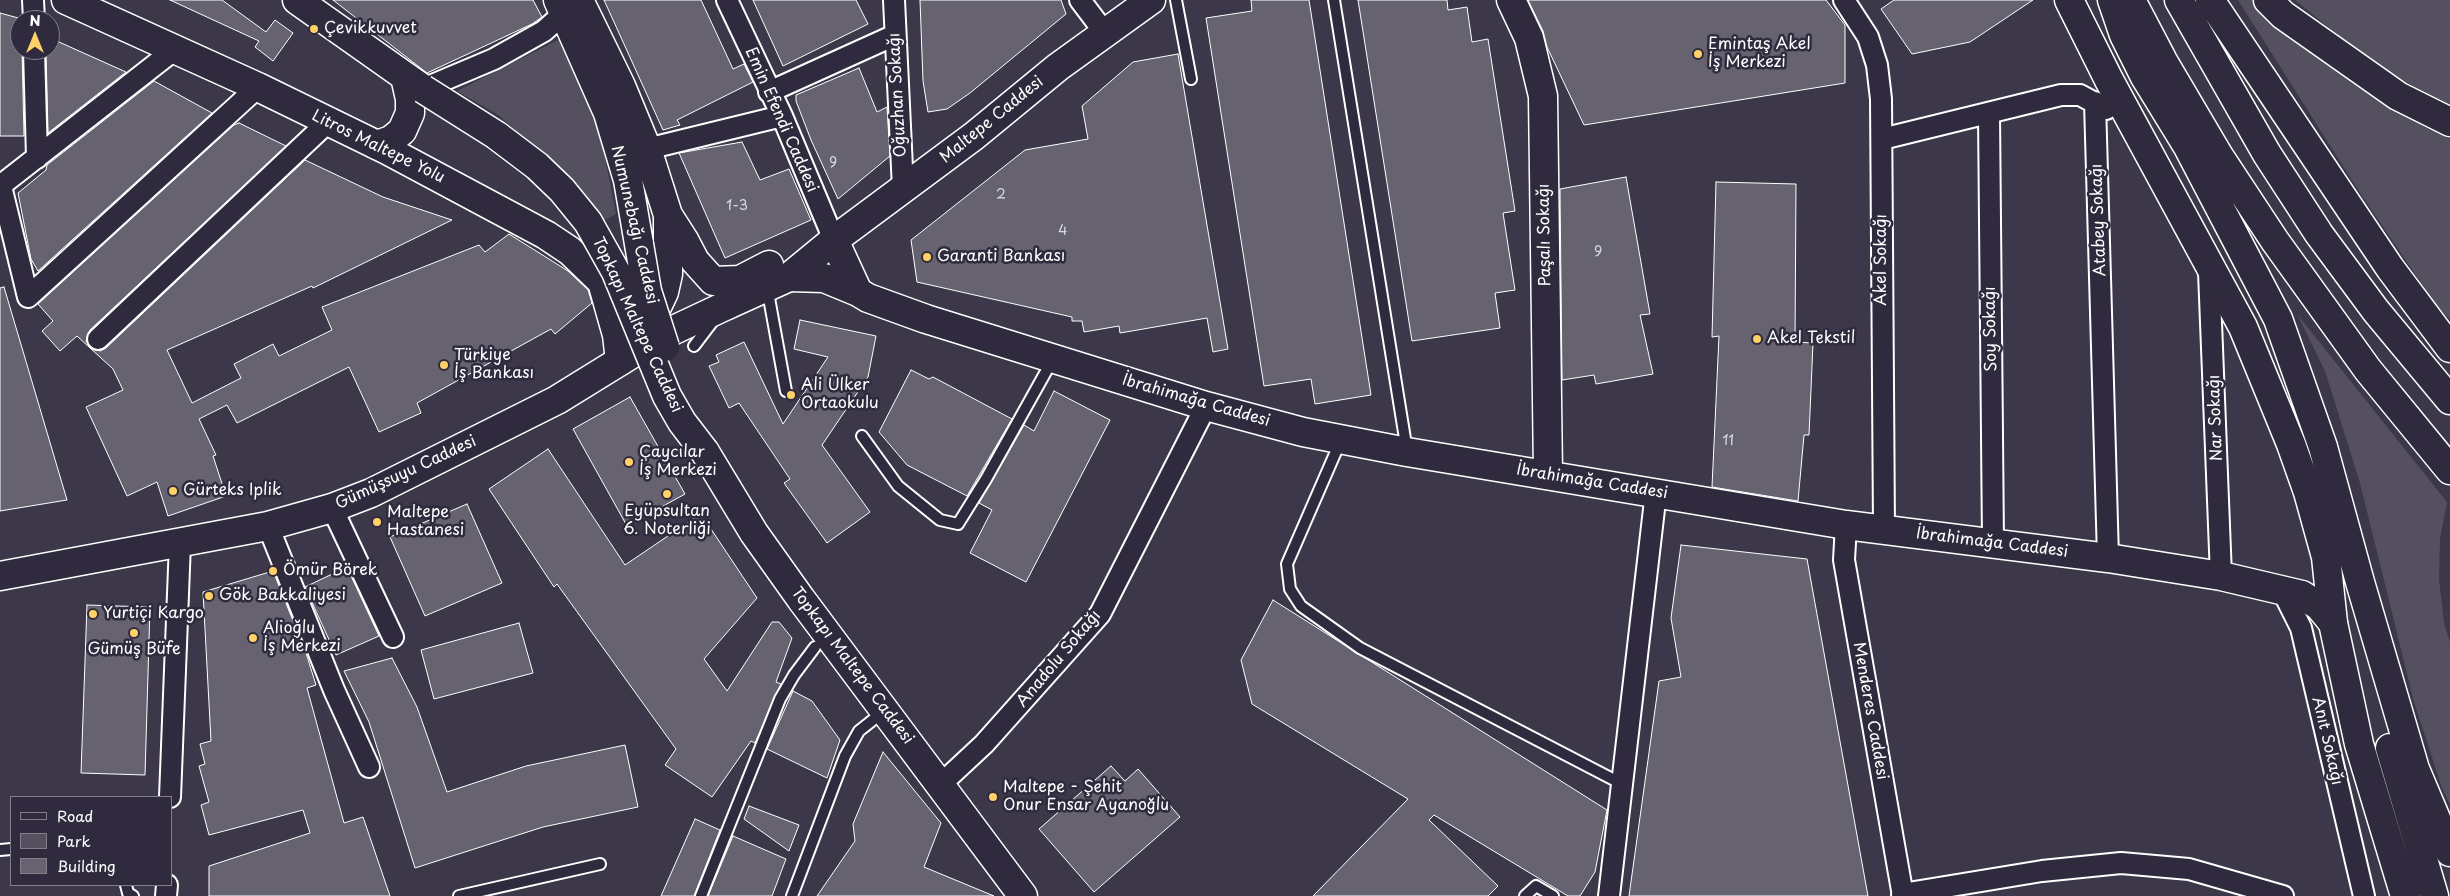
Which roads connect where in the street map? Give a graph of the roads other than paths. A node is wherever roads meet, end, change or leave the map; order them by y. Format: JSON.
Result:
{"nodes":[{"id":1,"x":66,"y":0,"type":"edge"},
{"id":2,"x":297,"y":0,"type":"edge"},
{"id":3,"x":727,"y":0,"type":"edge"},
{"id":4,"x":894,"y":0,"type":"edge"},
{"id":5,"x":1080,"y":0,"type":"edge"},
{"id":6,"x":1151,"y":0,"type":"edge"},
{"id":7,"x":1176,"y":0,"type":"edge"},
{"id":8,"x":1334,"y":0,"type":"edge"},
{"id":9,"x":1511,"y":0,"type":"edge"},
{"id":10,"x":1844,"y":0,"type":"edge"},
{"id":11,"x":2069,"y":0,"type":"edge"},
{"id":12,"x":2112,"y":0,"type":"edge"},
{"id":13,"x":2131,"y":0,"type":"edge"},
{"id":14,"x":2179,"y":0,"type":"edge"},
{"id":15,"x":2210,"y":0,"type":"edge"},
{"id":16,"x":2268,"y":0,"type":"edge"},
{"id":17,"x":567,"y":4,"type":"edge"},
{"id":18,"x":1104,"y":33,"type":"junction"},
{"id":19,"x":895,"y":35,"type":"junction"},
{"id":20,"x":174,"y":50,"type":"junction"},
{"id":21,"x":34,"y":60,"type":"edge"},
{"id":22,"x":1191,"y":79,"type":"dead end"},
{"id":23,"x":414,"y":83,"type":"junction"},
{"id":24,"x":258,"y":87,"type":"junction"},
{"id":25,"x":769,"y":92,"type":"junction"},
{"id":26,"x":2095,"y":102,"type":"junction"},
{"id":27,"x":1989,"y":114,"type":"junction"},
{"id":28,"x":782,"y":116,"type":"junction"},
{"id":29,"x":328,"y":122,"type":"junction"},
{"id":30,"x":2450,"y":122,"type":"edge"},
{"id":31,"x":1882,"y":139,"type":"junction"},
{"id":32,"x":2142,"y":140,"type":"junction"},
{"id":33,"x":377,"y":145,"type":"junction"},
{"id":34,"x":647,"y":149,"type":"junction"},
{"id":35,"x":37,"y":158,"type":"junction"},
{"id":36,"x":0,"y":186,"type":"edge"},
{"id":37,"x":904,"y":189,"type":"junction"},
{"id":38,"x":668,"y":215,"type":"junction"},
{"id":39,"x":834,"y":240,"type":"junction"},
{"id":40,"x":2208,"y":260,"type":"junction"},
{"id":41,"x":778,"y":282,"type":"junction"},
{"id":42,"x":858,"y":292,"type":"junction"},
{"id":43,"x":727,"y":305,"type":"junction"},
{"id":44,"x":98,"y":339,"type":"dead end"},
{"id":45,"x":694,"y":346,"type":"dead end"},
{"id":46,"x":2450,"y":348,"type":"edge"},
{"id":47,"x":1054,"y":358,"type":"junction"},
{"id":48,"x":620,"y":361,"type":"junction"},
{"id":49,"x":786,"y":391,"type":"dead end"},
{"id":50,"x":2450,"y":400,"type":"edge"},
{"id":51,"x":1206,"y":406,"type":"junction"},
{"id":52,"x":862,"y":436,"type":"dead end"},
{"id":53,"x":1342,"y":440,"type":"junction"},
{"id":54,"x":705,"y":452,"type":"junction"},
{"id":55,"x":1408,"y":452,"type":"junction"},
{"id":56,"x":2450,"y":470,"type":"edge"},
{"id":57,"x":1548,"y":475,"type":"junction"},
{"id":58,"x":1656,"y":492,"type":"junction"},
{"id":59,"x":332,"y":508,"type":"junction"},
{"id":60,"x":1846,"y":525,"type":"junction"},
{"id":61,"x":268,"y":526,"type":"junction"},
{"id":62,"x":1884,"y":529,"type":"junction"},
{"id":63,"x":180,"y":543,"type":"junction"},
{"id":64,"x":1993,"y":543,"type":"junction"},
{"id":65,"x":2108,"y":558,"type":"junction"},
{"id":66,"x":0,"y":576,"type":"edge"},
{"id":67,"x":2221,"y":576,"type":"junction"},
{"id":68,"x":2360,"y":582,"type":"junction"},
{"id":69,"x":2282,"y":590,"type":"junction"},
{"id":70,"x":2333,"y":623,"type":"junction"},
{"id":71,"x":393,"y":637,"type":"dead end"},
{"id":72,"x":821,"y":641,"type":"junction"},
{"id":73,"x":885,"y":710,"type":"junction"},
{"id":74,"x":370,"y":767,"type":"dead end"},
{"id":75,"x":1622,"y":784,"type":"junction"},
{"id":76,"x":940,"y":785,"type":"junction"},
{"id":77,"x":170,"y":796,"type":"edge"},
{"id":78,"x":2450,"y":852,"type":"edge"},
{"id":79,"x":600,"y":864,"type":"dead end"},
{"id":80,"x":1015,"y":892,"type":"edge"},
{"id":81,"x":1903,"y":895,"type":"edge"},
{"id":82,"x":458,"y":896,"type":"edge"},
{"id":83,"x":702,"y":896,"type":"edge"},
{"id":84,"x":792,"y":896,"type":"edge"},
{"id":85,"x":1525,"y":896,"type":"edge"},
{"id":86,"x":1553,"y":896,"type":"edge"},
{"id":87,"x":1610,"y":896,"type":"edge"},
{"id":88,"x":2283,"y":896,"type":"edge"},
{"id":89,"x":2364,"y":896,"type":"edge"},
{"id":90,"x":2405,"y":896,"type":"edge"},
{"id":91,"x":2434,"y":896,"type":"edge"}],
"edges":[{"from":1,"to":20,"type":"main road","name":"Litros Maltepe Yolu"},
{"from":2,"to":23,"type":"main road","name":"Topkapı Maltepe Caddesi"},
{"from":3,"to":25,"type":"street","name":"Emin Efendi Caddesi"},
{"from":4,"to":19,"type":"street","name":"Oğuzhan Sokağı"},
{"from":5,"to":18,"type":"street"},
{"from":6,"to":18,"type":"main road","name":"Maltepe Caddesi"},
{"from":7,"to":22,"type":"lane"},
{"from":8,"to":55,"type":"lane"},
{"from":9,"to":57,"type":"main road","name":"Paşalı Sokağı"},
{"from":10,"to":31,"type":"street","name":"Akel Sokağı"},
{"from":11,"to":32,"type":"main road"},
{"from":12,"to":68,"type":"main road"},
{"from":13,"to":56,"type":"main road"},
{"from":14,"to":50,"type":"main road"},
{"from":15,"to":46,"type":"main road"},
{"from":16,"to":30,"type":"main road"},
{"from":17,"to":23,"type":"street"},
{"from":17,"to":34,"type":"main road"},
{"from":17,"to":54,"type":"main road","name":"Numunebağı Caddesi","bridge":true},
{"from":18,"to":37,"type":"main road","name":"Maltepe Caddesi"},
{"from":19,"to":25,"type":"street"},
{"from":19,"to":37,"type":"street","name":"Oğuzhan Sokağı"},
{"from":20,"to":24,"type":"main road","name":"Litros Maltepe Yolu"},
{"from":20,"to":35,"type":"street"},
{"from":21,"to":35,"type":"street"},
{"from":23,"to":33,"type":"main road"},
{"from":23,"to":54,"type":"main road","name":"Topkapı Maltepe Caddesi","bridge":true},
{"from":24,"to":29,"type":"main road","name":"Litros Maltepe Yolu"},
{"from":24,"to":36,"type":"street"},
{"from":25,"to":28,"type":"street","name":"Emin Efendi Caddesi"},
{"from":26,"to":27,"type":"street"},
{"from":26,"to":32,"type":"street"},
{"from":26,"to":65,"type":"street","name":"Atabey Sokağı"},
{"from":27,"to":31,"type":"street"},
{"from":27,"to":64,"type":"street","name":"Soy Sokağı"},
{"from":28,"to":34,"type":"street"},
{"from":28,"to":39,"type":"street","name":"Emin Efendi Caddesi"},
{"from":29,"to":33,"type":"main road","name":"Litros Maltepe Yolu"},
{"from":29,"to":44,"type":"street"},
{"from":31,"to":62,"type":"street","name":"Akel Sokağı"},
{"from":32,"to":40,"type":"main road"},
{"from":33,"to":48,"type":"main road","name":"Litros Maltepe Yolu"},
{"from":34,"to":38,"type":"main road"},
{"from":35,"to":36,"type":"street"},
{"from":37,"to":39,"type":"main road","name":"Maltepe Caddesi"},
{"from":38,"to":39,"type":"main road"},
{"from":38,"to":48,"type":"main road"},
{"from":39,"to":41,"type":"main road","name":"Maltepe Caddesi"},
{"from":39,"to":42,"type":"main road"},
{"from":40,"to":67,"type":"street","name":"Nar Sokağı"},
{"from":40,"to":70,"type":"main road"},
{"from":41,"to":42,"type":"main road","name":"İbrahimağa Caddesi"},
{"from":41,"to":43,"type":"main road","name":"Gümüşsuyu Caddesi"},
{"from":41,"to":49,"type":"lane"},
{"from":42,"to":47,"type":"main road","name":"İbrahimağa Caddesi"},
{"from":43,"to":45,"type":"lane"},
{"from":43,"to":48,"type":"main road","name":"Gümüşsuyu Caddesi"},
{"from":47,"to":51,"type":"main road","name":"İbrahimağa Caddesi"},
{"from":47,"to":52,"type":"lane"},
{"from":48,"to":59,"type":"main road","name":"Gümüşsuyu Caddesi"},
{"from":51,"to":53,"type":"main road","name":"İbrahimağa Caddesi"},
{"from":51,"to":76,"type":"street","name":"Anadolu Sokağı"},
{"from":53,"to":55,"type":"main road","name":"İbrahimağa Caddesi"},
{"from":53,"to":75,"type":"lane"},
{"from":54,"to":72,"type":"main road","name":"Topkapı Maltepe Caddesi"},
{"from":55,"to":57,"type":"main road","name":"İbrahimağa Caddesi"},
{"from":57,"to":58,"type":"main road","name":"İbrahimağa Caddesi"},
{"from":58,"to":60,"type":"main road","name":"İbrahimağa Caddesi"},
{"from":58,"to":75,"type":"street"},
{"from":59,"to":61,"type":"main road","name":"Gümüşsuyu Caddesi"},
{"from":59,"to":71,"type":"street"},
{"from":60,"to":62,"type":"main road","name":"İbrahimağa Caddesi"},
{"from":60,"to":81,"type":"street","name":"Menderes Caddesi"},
{"from":61,"to":63,"type":"main road","name":"Gümüşsuyu Caddesi"},
{"from":61,"to":74,"type":"street"},
{"from":62,"to":64,"type":"main road","name":"İbrahimağa Caddesi"},
{"from":63,"to":66,"type":"main road","name":"Gümüşsuyu Caddesi"},
{"from":63,"to":77,"type":"street"},
{"from":64,"to":65,"type":"main road","name":"İbrahimağa Caddesi"},
{"from":65,"to":67,"type":"main road","name":"İbrahimağa Caddesi"},
{"from":67,"to":69,"type":"main road","name":"İbrahimağa Caddesi"},
{"from":68,"to":78,"type":"main road"},
{"from":68,"to":91,"type":"main road"},
{"from":69,"to":70,"type":"main road","name":"İbrahimağa Caddesi"},
{"from":69,"to":89,"type":"street","name":"Anıt Sokağı"},
{"from":70,"to":90,"type":"main road"},
{"from":72,"to":73,"type":"main road","name":"Topkapı Maltepe Caddesi"},
{"from":72,"to":83,"type":"lane"},
{"from":73,"to":76,"type":"main road","name":"Topkapı Maltepe Caddesi"},
{"from":73,"to":84,"type":"lane"},
{"from":75,"to":87,"type":"street"},
{"from":76,"to":80,"type":"main road","name":"Topkapı Maltepe Caddesi"},
{"from":79,"to":82,"type":"lane"},
{"from":81,"to":88,"type":"street"},
{"from":85,"to":86,"type":"lane"}]}
